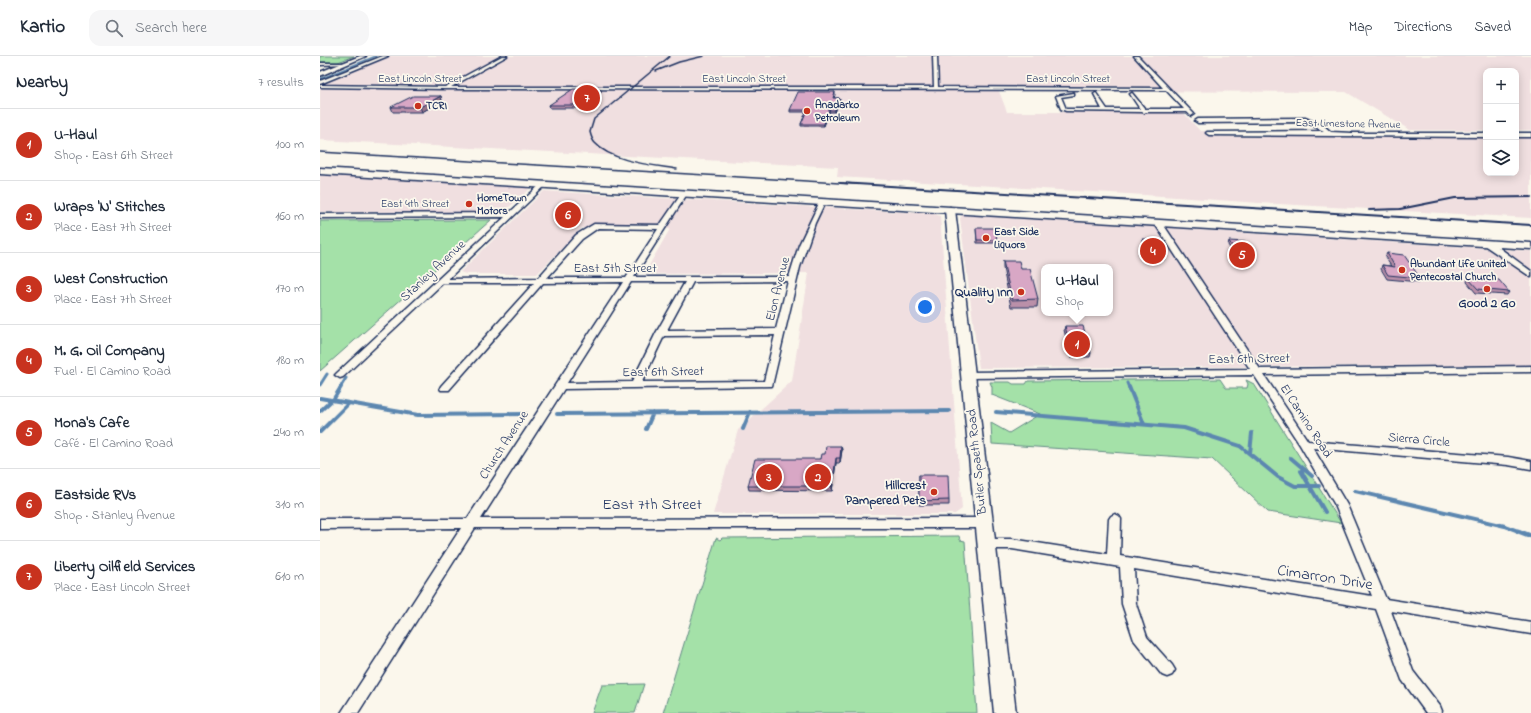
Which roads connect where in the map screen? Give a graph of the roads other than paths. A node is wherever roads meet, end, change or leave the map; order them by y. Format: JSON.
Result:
{"nodes":[{"id":1,"x":364,"y":56,"type":"edge"},
{"id":2,"x":386,"y":56,"type":"edge"},
{"id":3,"x":505,"y":56,"type":"edge"},
{"id":4,"x":935,"y":56,"type":"edge"},
{"id":5,"x":1136,"y":56,"type":"edge"},
{"id":6,"x":320,"y":64,"type":"edge"},
{"id":7,"x":344,"y":64,"type":"junction"},
{"id":8,"x":320,"y":74,"type":"edge"},
{"id":9,"x":320,"y":84,"type":"edge"},
{"id":10,"x":444,"y":88,"type":"junction"},
{"id":11,"x":936,"y":88,"type":"junction"},
{"id":12,"x":1167,"y":89,"type":"junction"},
{"id":13,"x":1096,"y":94,"type":"junction"},
{"id":14,"x":1132,"y":94,"type":"junction"},
{"id":15,"x":1172,"y":94,"type":"junction"},
{"id":16,"x":1188,"y":111,"type":"junction"},
{"id":17,"x":1106,"y":112,"type":"junction"},
{"id":18,"x":1144,"y":112,"type":"junction"},
{"id":19,"x":1203,"y":127,"type":"junction"},
{"id":20,"x":1330,"y":134,"type":"junction"},
{"id":21,"x":1483,"y":135,"type":"edge"},
{"id":22,"x":1519,"y":135,"type":"edge"},
{"id":23,"x":1531,"y":135,"type":"edge"},
{"id":24,"x":1214,"y":138,"type":"dead end"},
{"id":25,"x":320,"y":171,"type":"edge"},
{"id":26,"x":543,"y":185,"type":"junction"},
{"id":27,"x":684,"y":194,"type":"junction"},
{"id":28,"x":822,"y":202,"type":"junction"},
{"id":29,"x":950,"y":210,"type":"junction"},
{"id":30,"x":511,"y":215,"type":"junction"},
{"id":31,"x":320,"y":216,"type":"edge"},
{"id":32,"x":1160,"y":224,"type":"junction"},
{"id":33,"x":662,"y":227,"type":"junction"},
{"id":34,"x":1487,"y":243,"type":"junction"},
{"id":35,"x":1531,"y":246,"type":"edge"},
{"id":36,"x":1531,"y":275,"type":"edge"},
{"id":37,"x":691,"y":279,"type":"junction"},
{"id":38,"x":792,"y":279,"type":"junction"},
{"id":39,"x":541,"y":280,"type":"junction"},
{"id":40,"x":628,"y":280,"type":"junction"},
{"id":41,"x":439,"y":281,"type":"junction"},
{"id":42,"x":781,"y":332,"type":"junction"},
{"id":43,"x":661,"y":333,"type":"junction"},
{"id":44,"x":1531,"y":369,"type":"edge"},
{"id":45,"x":1258,"y":372,"type":"junction"},
{"id":46,"x":340,"y":374,"type":"dead end"},
{"id":47,"x":968,"y":375,"type":"junction"},
{"id":48,"x":768,"y":384,"type":"joint"},
{"id":49,"x":636,"y":385,"type":"junction"},
{"id":50,"x":559,"y":386,"type":"junction"},
{"id":51,"x":445,"y":388,"type":"dead end"},
{"id":52,"x":1305,"y":444,"type":"junction"},
{"id":53,"x":1531,"y":465,"type":"edge"},
{"id":54,"x":1115,"y":519,"type":"dead end"},
{"id":55,"x":470,"y":523,"type":"junction"},
{"id":56,"x":983,"y":523,"type":"junction"},
{"id":57,"x":320,"y":524,"type":"edge"},
{"id":58,"x":986,"y":544,"type":"junction"},
{"id":59,"x":1120,"y":563,"type":"junction"},
{"id":60,"x":1382,"y":604,"type":"junction"},
{"id":61,"x":1531,"y":628,"type":"edge"},
{"id":62,"x":1167,"y":670,"type":"dead end"},
{"id":63,"x":1434,"y":711,"type":"dead end"},
{"id":64,"x":349,"y":713,"type":"edge"},
{"id":65,"x":1005,"y":713,"type":"edge"}],
"edges":[{"from":1,"to":7,"type":"street"},
{"from":2,"to":9,"type":"street"},
{"from":3,"to":10,"type":"street"},
{"from":4,"to":11,"type":"street"},
{"from":5,"to":12,"type":"street"},
{"from":6,"to":7,"type":"street"},
{"from":7,"to":8,"type":"street"},
{"from":9,"to":10,"type":"street","name":"East Lincoln Street"},
{"from":10,"to":11,"type":"street","name":"East Lincoln Street"},
{"from":11,"to":12,"type":"street","name":"East Lincoln Street"},
{"from":12,"to":15,"type":"street"},
{"from":13,"to":14,"type":"street"},
{"from":13,"to":17,"type":"street"},
{"from":13,"to":17,"type":"street"},
{"from":14,"to":15,"type":"street"},
{"from":14,"to":18,"type":"street"},
{"from":15,"to":16,"type":"street"},
{"from":16,"to":18,"type":"street"},
{"from":16,"to":19,"type":"street"},
{"from":17,"to":18,"type":"street"},
{"from":19,"to":20,"type":"street","name":"East Limestone Avenue"},
{"from":19,"to":20,"type":"street"},
{"from":19,"to":24,"type":"street"},
{"from":20,"to":21,"type":"street","name":"East Limestone Avenue"},
{"from":22,"to":23,"type":"street"},
{"from":25,"to":26,"type":"main road"},
{"from":26,"to":27,"type":"main road"},
{"from":26,"to":30,"type":"street","name":"Stanley Avenue"},
{"from":27,"to":28,"type":"main road"},
{"from":27,"to":33,"type":"street","name":"Church Avenue"},
{"from":28,"to":29,"type":"main road"},
{"from":28,"to":38,"type":"street","name":"Elon Avenue"},
{"from":29,"to":32,"type":"main road"},
{"from":29,"to":47,"type":"main road","name":"Butler Spaeth Road"},
{"from":30,"to":31,"type":"street","name":"East 4th Street"},
{"from":30,"to":41,"type":"street","name":"Stanley Avenue"},
{"from":32,"to":34,"type":"main road"},
{"from":32,"to":45,"type":"street","name":"El Camino Road"},
{"from":33,"to":39,"type":"street"},
{"from":33,"to":40,"type":"street","name":"Church Avenue"},
{"from":34,"to":35,"type":"main road"},
{"from":34,"to":36,"type":"street"},
{"from":37,"to":38,"type":"street","name":"East 5th Street"},
{"from":37,"to":40,"type":"street","name":"East 5th Street"},
{"from":37,"to":43,"type":"street"},
{"from":38,"to":42,"type":"street","name":"Elon Avenue"},
{"from":39,"to":40,"type":"street","name":"East 5th Street"},
{"from":39,"to":41,"type":"street","name":"East 5th Street"},
{"from":39,"to":51,"type":"street"},
{"from":40,"to":50,"type":"street","name":"Church Avenue"},
{"from":41,"to":46,"type":"street","name":"Stanley Avenue"},
{"from":42,"to":43,"type":"street"},
{"from":42,"to":48,"type":"street","name":"Elon Avenue"},
{"from":43,"to":49,"type":"street"},
{"from":44,"to":45,"type":"street","name":"East 6th Street"},
{"from":45,"to":47,"type":"street","name":"East 6th Street"},
{"from":45,"to":52,"type":"street","name":"El Camino Road"},
{"from":47,"to":56,"type":"main road","name":"Butler Spaeth Road"},
{"from":48,"to":49,"type":"street","name":"East 6th Street"},
{"from":49,"to":50,"type":"street","name":"East 6th Street"},
{"from":50,"to":55,"type":"street","name":"Church Avenue"},
{"from":52,"to":53,"type":"street","name":"Sierra Circle"},
{"from":52,"to":60,"type":"street","name":"El Camino Road"},
{"from":54,"to":59,"type":"street"},
{"from":55,"to":56,"type":"street","name":"East 7th Street"},
{"from":55,"to":57,"type":"street","name":"East 7th Street"},
{"from":55,"to":64,"type":"street","name":"Church Avenue"},
{"from":56,"to":58,"type":"main road","name":"Butler Spaeth Road"},
{"from":58,"to":59,"type":"street","name":"Cimarron Drive"},
{"from":58,"to":65,"type":"main road","name":"Butler Spaeth Road"},
{"from":59,"to":60,"type":"street","name":"Cimarron Drive"},
{"from":59,"to":62,"type":"street"},
{"from":60,"to":61,"type":"street","name":"Cimarron Drive"},
{"from":60,"to":63,"type":"street","name":"El Camino Road"}]}
